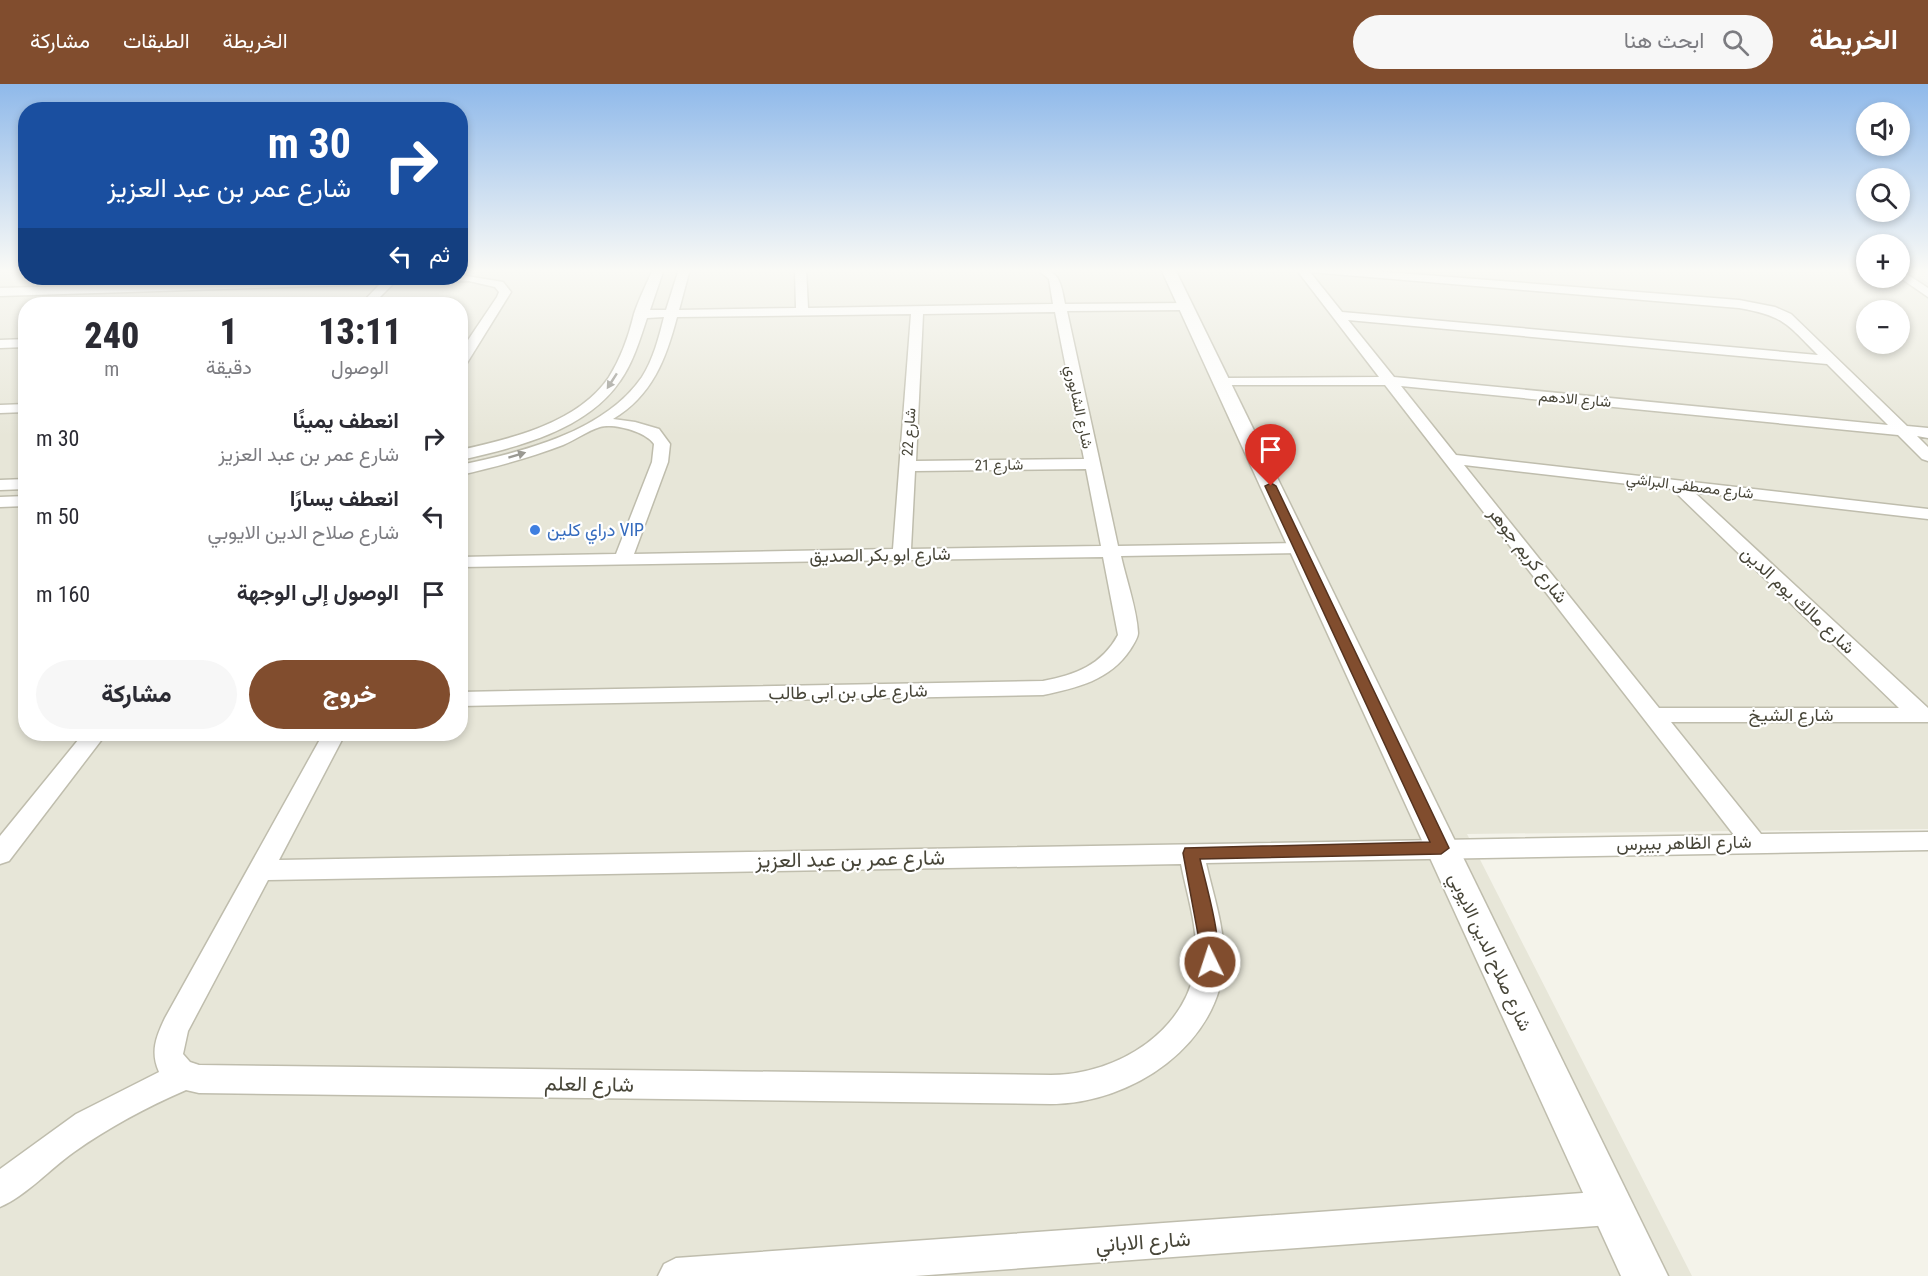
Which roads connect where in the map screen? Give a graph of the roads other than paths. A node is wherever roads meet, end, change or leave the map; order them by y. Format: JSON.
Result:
{"nodes":[{"id":1,"x":485,"y":325,"type":"edge"},
{"id":2,"x":636,"y":325,"type":"edge"},
{"id":3,"x":667,"y":325,"type":"edge"},
{"id":4,"x":916,"y":325,"type":"edge"},
{"id":5,"x":1062,"y":325,"type":"edge"},
{"id":6,"x":1195,"y":325,"type":"edge"},
{"id":7,"x":1347,"y":325,"type":"edge"},
{"id":8,"x":1436,"y":325,"type":"edge"},
{"id":9,"x":1795,"y":325,"type":"edge"},
{"id":10,"x":18,"y":343,"type":"edge"},
{"id":11,"x":0,"y":344,"type":"edge"},
{"id":12,"x":468,"y":351,"type":"edge"},
{"id":13,"x":1830,"y":360,"type":"junction"},
{"id":14,"x":1391,"y":381,"type":"junction"},
{"id":15,"x":1222,"y":382,"type":"junction"},
{"id":16,"x":18,"y":408,"type":"edge"},
{"id":17,"x":0,"y":409,"type":"edge"},
{"id":18,"x":597,"y":422,"type":"junction"},
{"id":19,"x":1902,"y":430,"type":"junction"},
{"id":20,"x":1928,"y":433,"type":"edge"},
{"id":21,"x":468,"y":454,"type":"edge"},
{"id":22,"x":1928,"y":456,"type":"edge"},
{"id":23,"x":1452,"y":459,"type":"junction"},
{"id":24,"x":1091,"y":464,"type":"junction"},
{"id":25,"x":907,"y":466,"type":"junction"},
{"id":26,"x":468,"y":468,"type":"edge"},
{"id":27,"x":18,"y":484,"type":"edge"},
{"id":28,"x":0,"y":485,"type":"edge"},
{"id":29,"x":1677,"y":485,"type":"junction"},
{"id":30,"x":18,"y":501,"type":"edge"},
{"id":31,"x":0,"y":502,"type":"edge"},
{"id":32,"x":1928,"y":514,"type":"edge"},
{"id":33,"x":1300,"y":548,"type":"junction"},
{"id":34,"x":1110,"y":551,"type":"junction"},
{"id":35,"x":902,"y":554,"type":"junction"},
{"id":36,"x":623,"y":559,"type":"junction"},
{"id":37,"x":468,"y":562,"type":"edge"},
{"id":38,"x":468,"y":699,"type":"edge"},
{"id":39,"x":1924,"y":715,"type":"edge"},
{"id":40,"x":1654,"y":716,"type":"junction"},
{"id":41,"x":89,"y":741,"type":"edge"},
{"id":42,"x":330,"y":741,"type":"edge"},
{"id":43,"x":1928,"y":841,"type":"edge"},
{"id":44,"x":1753,"y":842,"type":"junction"},
{"id":45,"x":1441,"y":848,"type":"junction"},
{"id":46,"x":1191,"y":853,"type":"junction"},
{"id":47,"x":0,"y":854,"type":"edge"},
{"id":48,"x":260,"y":870,"type":"junction"},
{"id":49,"x":184,"y":1076,"type":"junction"},
{"id":50,"x":0,"y":1190,"type":"edge"},
{"id":51,"x":1610,"y":1208,"type":"junction"},
{"id":52,"x":676,"y":1276,"type":"edge"},
{"id":53,"x":1645,"y":1276,"type":"edge"}],
"edges":[{"from":1,"to":12,"type":"street"},
{"from":2,"to":21,"type":"street","one_way":true},
{"from":3,"to":18,"type":"street"},
{"from":4,"to":25,"type":"street","name":"شارع 22"},
{"from":5,"to":24,"type":"street","name":"شارع الشابوري"},
{"from":6,"to":15,"type":"street","name":"شارع صلاح الدين الايوبي"},
{"from":7,"to":14,"type":"street","name":"شارع كريم جوهر"},
{"from":8,"to":13,"type":"street"},
{"from":9,"to":13,"type":"street"},
{"from":10,"to":11,"type":"street"},
{"from":13,"to":19,"type":"street"},
{"from":14,"to":15,"type":"street","name":"شارع الادهم"},
{"from":14,"to":19,"type":"street","name":"شارع الادهم"},
{"from":14,"to":23,"type":"street","name":"شارع كريم جوهر"},
{"from":15,"to":33,"type":"street","name":"شارع صلاح الدين الايوبي"},
{"from":16,"to":17,"type":"street"},
{"from":26,"to":18,"type":"street","one_way":true},
{"from":18,"to":36,"type":"street"},
{"from":19,"to":20,"type":"street","name":"شارع الادهم"},
{"from":19,"to":22,"type":"street"},
{"from":23,"to":29,"type":"street","name":"شارع مصطفى البراشي"},
{"from":23,"to":40,"type":"street","name":"شارع كريم جوهر"},
{"from":24,"to":25,"type":"street","name":"شارع 21"},
{"from":24,"to":34,"type":"street","name":"شارع الشابوري"},
{"from":25,"to":35,"type":"street","name":"شارع 22"},
{"from":27,"to":28,"type":"street"},
{"from":29,"to":32,"type":"street","name":"شارع مصطفى البراشي"},
{"from":29,"to":39,"type":"street","name":"شارع مالك يوم الدين"},
{"from":30,"to":31,"type":"street"},
{"from":33,"to":34,"type":"street","name":"شارع ابو بكر الصديق"},
{"from":33,"to":45,"type":"street","name":"شارع صلاح الدين الايوبي"},
{"from":34,"to":35,"type":"street","name":"شارع ابو بكر الصديق"},
{"from":34,"to":38,"type":"street","name":"شارع على بن ابى طالب"},
{"from":35,"to":36,"type":"street","name":"شارع ابو بكر الصديق"},
{"from":36,"to":37,"type":"street","name":"شارع ابو بكر الصديق"},
{"from":39,"to":40,"type":"street","name":"شارع الشيخ"},
{"from":40,"to":44,"type":"street","name":"شارع كريم جوهر"},
{"from":41,"to":47,"type":"street"},
{"from":42,"to":48,"type":"street"},
{"from":43,"to":44,"type":"street","name":"شارع الظاهر بيبرس"},
{"from":44,"to":45,"type":"street","name":"شارع الظاهر بيبرس"},
{"from":45,"to":46,"type":"street","name":"شارع عمر بن عبد العزيز"},
{"from":45,"to":51,"type":"street","name":"شارع صلاح الدين الايوبي"},
{"from":46,"to":48,"type":"street","name":"شارع عمر بن عبد العزيز"},
{"from":46,"to":49,"type":"street","name":"شارع العلم"},
{"from":48,"to":49,"type":"street"},
{"from":49,"to":50,"type":"street"},
{"from":51,"to":52,"type":"street","name":"شارع الاباني"},
{"from":51,"to":53,"type":"street","name":"شارع صلاح الدين الايوبي"}]}
